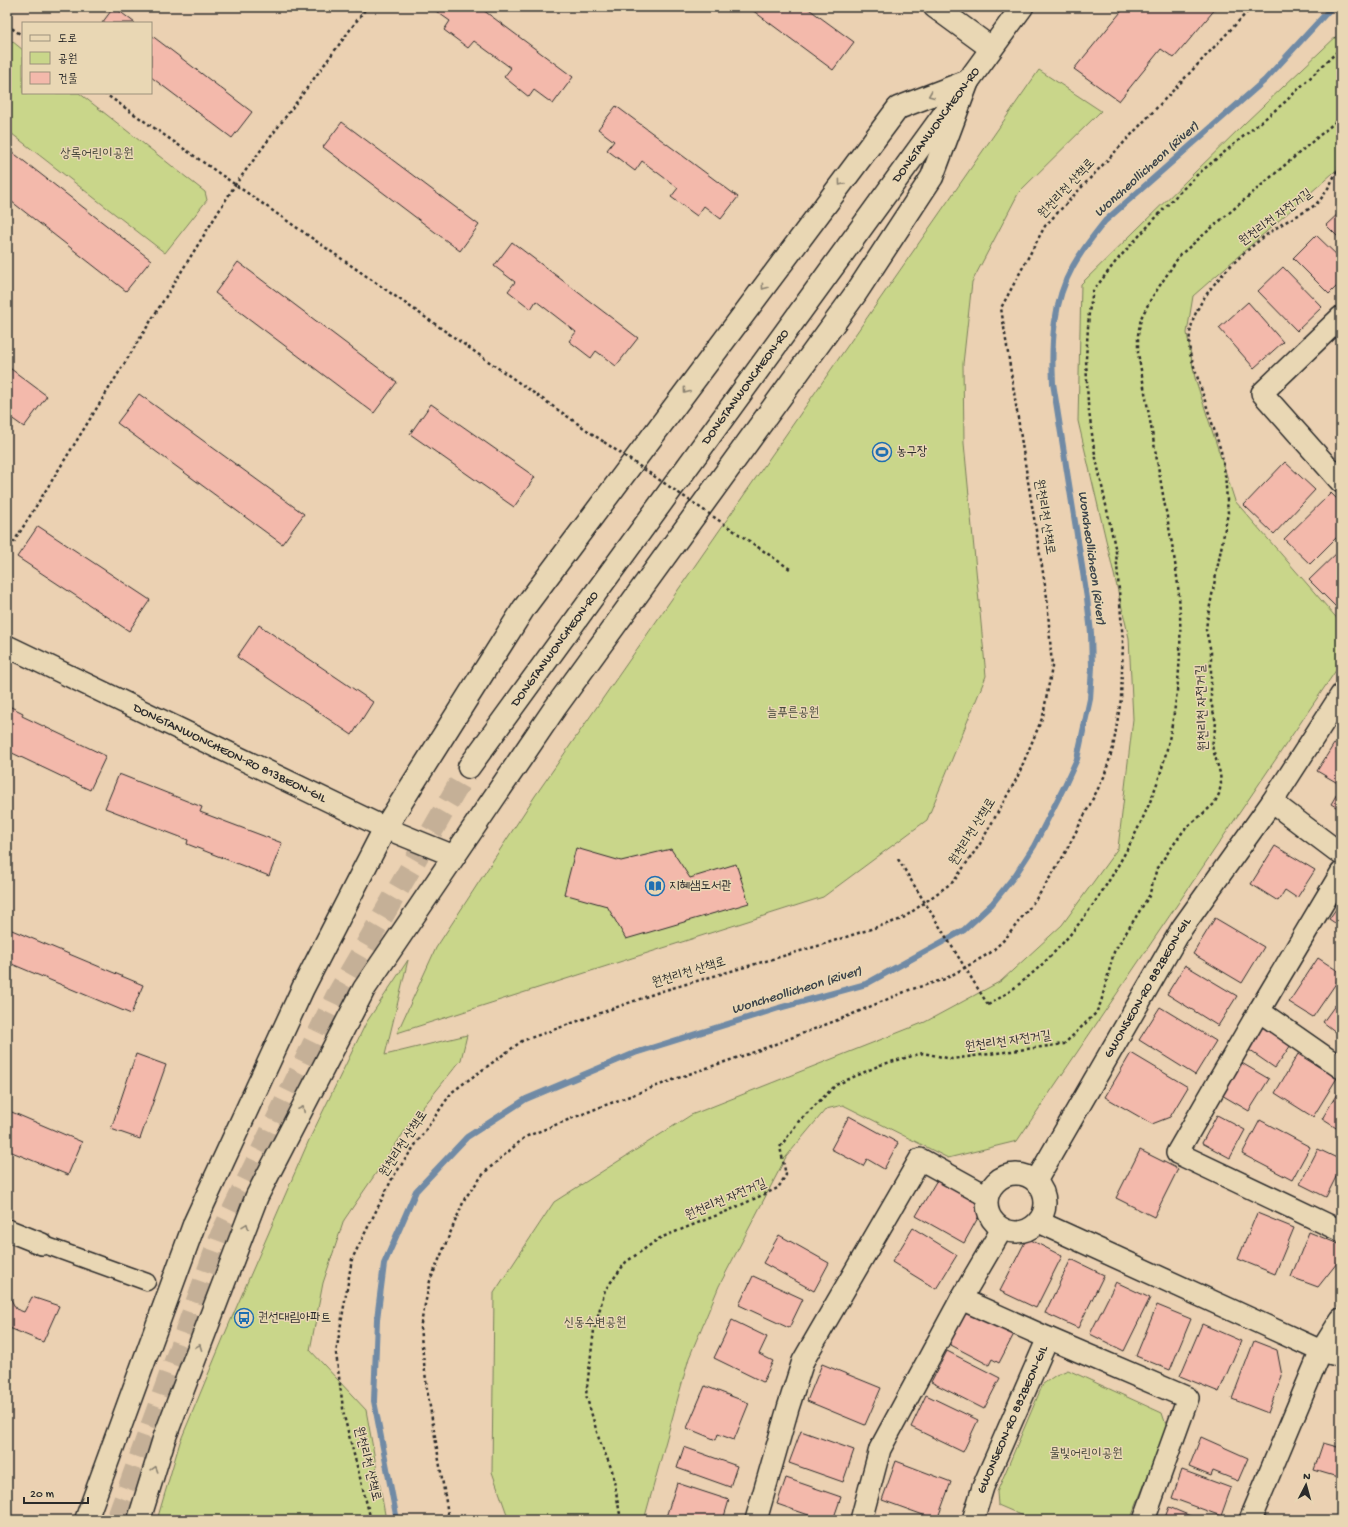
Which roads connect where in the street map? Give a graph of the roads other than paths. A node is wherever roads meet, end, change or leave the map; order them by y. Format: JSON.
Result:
{"nodes":[{"id":1,"x":935,"y":7,"type":"edge"},
{"id":2,"x":1022,"y":7,"type":"edge"},
{"id":3,"x":991,"y":48,"type":"junction"},
{"id":4,"x":968,"y":81,"type":"junction"},
{"id":5,"x":1341,"y":317,"type":"edge"},
{"id":6,"x":1341,"y":482,"type":"edge"},
{"id":7,"x":7,"y":646,"type":"edge"},
{"id":8,"x":1341,"y":696,"type":"edge"},
{"id":9,"x":469,"y":767,"type":"tunnel mouth"},
{"id":10,"x":1272,"y":802,"type":"junction"},
{"id":11,"x":385,"y":828,"type":"junction"},
{"id":12,"x":1341,"y":854,"type":"edge"},
{"id":13,"x":454,"y":856,"type":"junction"},
{"id":14,"x":1341,"y":873,"type":"edge"},
{"id":15,"x":1259,"y":1010,"type":"junction"},
{"id":16,"x":1341,"y":1068,"type":"edge"},
{"id":17,"x":1036,"y":1181,"type":"junction"},
{"id":18,"x":987,"y":1196,"type":"junction"},
{"id":19,"x":1039,"y":1222,"type":"junction"},
{"id":20,"x":1002,"y":1229,"type":"junction"},
{"id":21,"x":7,"y":1230,"type":"edge"},
{"id":22,"x":1341,"y":1231,"type":"edge"},
{"id":23,"x":42,"y":1244,"type":"joint"},
{"id":24,"x":147,"y":1282,"type":"dead end"},
{"id":25,"x":960,"y":1299,"type":"junction"},
{"id":26,"x":1341,"y":1319,"type":"edge"},
{"id":27,"x":1048,"y":1338,"type":"junction"},
{"id":28,"x":1331,"y":1354,"type":"edge"},
{"id":29,"x":86,"y":1520,"type":"edge"},
{"id":30,"x":139,"y":1520,"type":"edge"},
{"id":31,"x":756,"y":1520,"type":"edge"},
{"id":32,"x":861,"y":1520,"type":"edge"},
{"id":33,"x":973,"y":1520,"type":"edge"},
{"id":34,"x":1144,"y":1520,"type":"edge"},
{"id":35,"x":1250,"y":1520,"type":"edge"}],
"edges":[{"from":1,"to":3,"type":"main road"},
{"from":2,"to":3,"type":"main road","name":"DONGTANWONCHEON-RO"},
{"from":3,"to":4,"type":"main road","name":"DONGTANWONCHEON-RO"},
{"from":4,"to":9,"type":"main road","name":"DONGTANWONCHEON-RO"},
{"from":4,"to":11,"type":"main road","one_way":true},
{"from":4,"to":13,"type":"main road"},
{"from":5,"to":6,"type":"street"},
{"from":7,"to":11,"type":"street","name":"DONGTANWONCHEON-RO 813BEON-GIL"},
{"from":8,"to":10,"type":"street","name":"GWONSEON-RO 882BEON-GIL"},
{"from":10,"to":12,"type":"street"},
{"from":10,"to":17,"type":"street","name":"GWONSEON-RO 882BEON-GIL"},
{"from":11,"to":13,"type":"street","name":"DONGTANWONCHEON-RO 813BEON-GIL"},
{"from":11,"to":29,"type":"main road"},
{"from":30,"to":13,"type":"main road","one_way":true},
{"from":14,"to":15,"type":"street"},
{"from":15,"to":16,"type":"street"},
{"from":15,"to":22,"type":"street"},
{"from":17,"to":18,"type":"street"},
{"from":17,"to":19,"type":"street"},
{"from":18,"to":20,"type":"street"},
{"from":18,"to":31,"type":"street"},
{"from":19,"to":20,"type":"street"},
{"from":19,"to":28,"type":"street"},
{"from":20,"to":25,"type":"street"},
{"from":21,"to":23,"type":"street"},
{"from":23,"to":24,"type":"street"},
{"from":25,"to":27,"type":"street"},
{"from":25,"to":32,"type":"street"},
{"from":26,"to":28,"type":"street"},
{"from":27,"to":33,"type":"street","name":"GWONSEON-RO 882BEON-GIL"},
{"from":27,"to":34,"type":"street","name":"GWONSEON-RO 882BEON-GIL"},
{"from":28,"to":35,"type":"street"}]}
